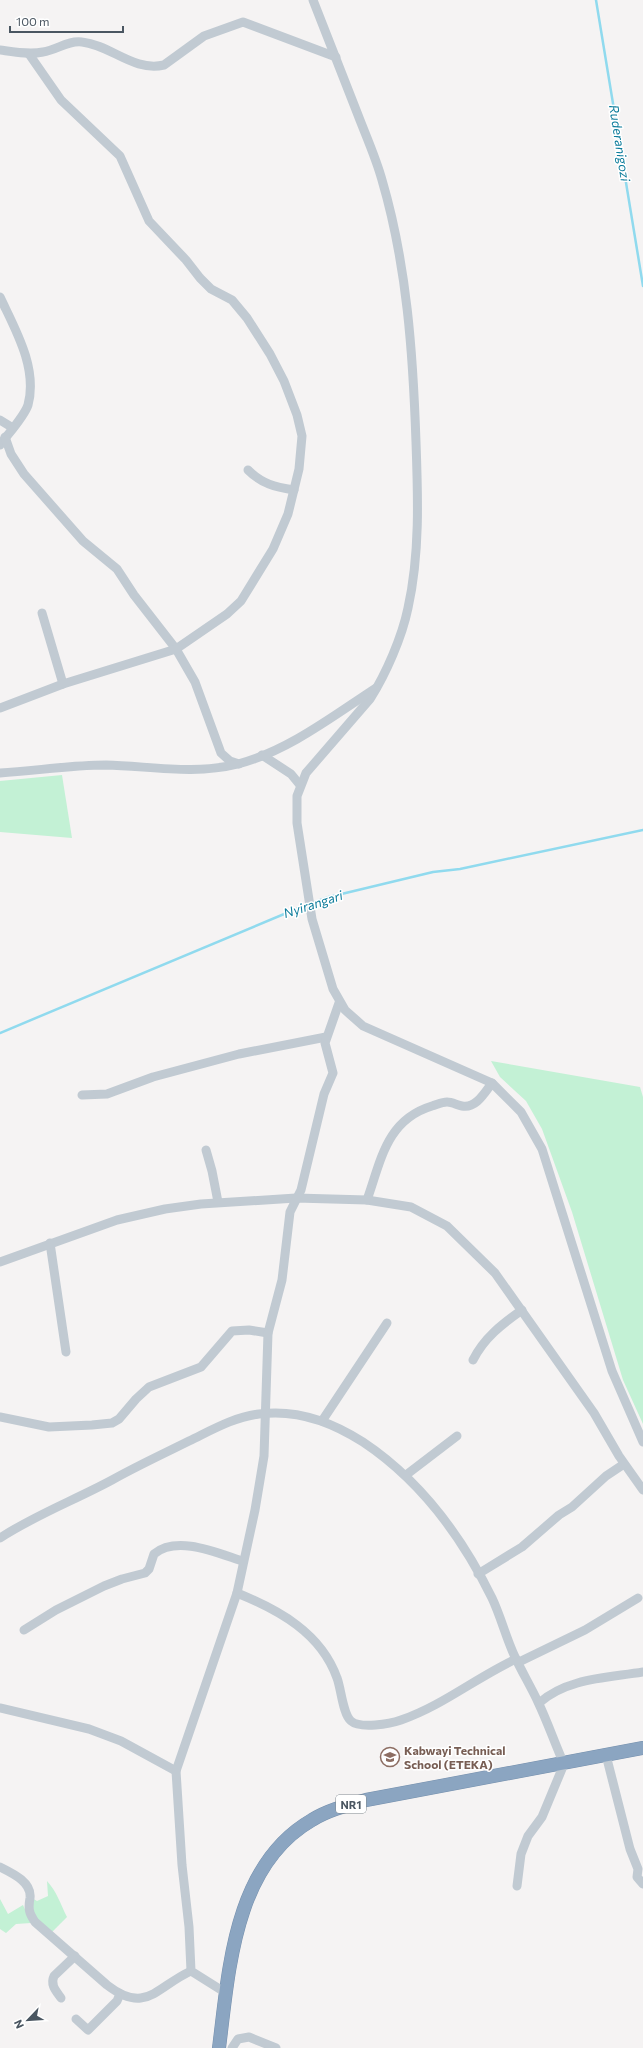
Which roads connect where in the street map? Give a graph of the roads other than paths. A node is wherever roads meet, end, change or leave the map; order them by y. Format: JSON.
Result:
{"nodes":[{"id":1,"x":313,"y":0,"type":"edge"},
{"id":2,"x":0,"y":50,"type":"edge"},
{"id":3,"x":29,"y":54,"type":"junction"},
{"id":4,"x":336,"y":57,"type":"junction"},
{"id":5,"x":0,"y":296,"type":"edge"},
{"id":6,"x":0,"y":420,"type":"edge"},
{"id":7,"x":12,"y":428,"type":"junction"},
{"id":8,"x":3,"y":441,"type":"edge"},
{"id":9,"x":248,"y":470,"type":"dead end"},
{"id":10,"x":294,"y":490,"type":"junction"},
{"id":11,"x":42,"y":614,"type":"dead end"},
{"id":12,"x":176,"y":649,"type":"junction"},
{"id":13,"x":63,"y":684,"type":"junction"},
{"id":14,"x":378,"y":686,"type":"junction"},
{"id":15,"x":0,"y":708,"type":"edge"},
{"id":16,"x":262,"y":755,"type":"junction"},
{"id":17,"x":239,"y":764,"type":"junction"},
{"id":18,"x":0,"y":773,"type":"edge"},
{"id":19,"x":300,"y":785,"type":"junction"},
{"id":20,"x":339,"y":1003,"type":"junction"},
{"id":21,"x":326,"y":1037,"type":"junction"},
{"id":22,"x":492,"y":1083,"type":"junction"},
{"id":23,"x":82,"y":1095,"type":"dead end"},
{"id":24,"x":206,"y":1150,"type":"dead end"},
{"id":25,"x":296,"y":1198,"type":"junction"},
{"id":26,"x":367,"y":1200,"type":"junction"},
{"id":27,"x":218,"y":1202,"type":"junction"},
{"id":28,"x":50,"y":1243,"type":"junction"},
{"id":29,"x":0,"y":1262,"type":"edge"},
{"id":30,"x":522,"y":1310,"type":"junction"},
{"id":31,"x":387,"y":1323,"type":"dead end"},
{"id":32,"x":268,"y":1333,"type":"junction"},
{"id":33,"x":66,"y":1352,"type":"dead end"},
{"id":34,"x":473,"y":1360,"type":"dead end"},
{"id":35,"x":265,"y":1413,"type":"junction"},
{"id":36,"x":0,"y":1417,"type":"edge"},
{"id":37,"x":322,"y":1421,"type":"junction"},
{"id":38,"x":457,"y":1436,"type":"dead end"},
{"id":39,"x":643,"y":1442,"type":"edge"},
{"id":40,"x":624,"y":1464,"type":"junction"},
{"id":41,"x":406,"y":1475,"type":"junction"},
{"id":42,"x":643,"y":1490,"type":"edge"},
{"id":43,"x":0,"y":1538,"type":"edge"},
{"id":44,"x":242,"y":1561,"type":"junction"},
{"id":45,"x":478,"y":1574,"type":"junction"},
{"id":46,"x":237,"y":1593,"type":"junction"},
{"id":47,"x":638,"y":1598,"type":"dead end"},
{"id":48,"x":24,"y":1630,"type":"dead end"},
{"id":49,"x":518,"y":1660,"type":"junction"},
{"id":50,"x":643,"y":1672,"type":"edge"},
{"id":51,"x":539,"y":1703,"type":"junction"},
{"id":52,"x":0,"y":1708,"type":"edge"},
{"id":53,"x":643,"y":1748,"type":"edge"},
{"id":54,"x":606,"y":1755,"type":"junction"},
{"id":55,"x":564,"y":1764,"type":"junction"},
{"id":56,"x":176,"y":1771,"type":"junction"},
{"id":57,"x":0,"y":1867,"type":"edge"},
{"id":58,"x":643,"y":1884,"type":"edge"},
{"id":59,"x":517,"y":1886,"type":"dead end"},
{"id":60,"x":75,"y":1956,"type":"junction"},
{"id":61,"x":191,"y":1971,"type":"junction"},
{"id":62,"x":226,"y":1993,"type":"junction"},
{"id":63,"x":120,"y":1994,"type":"junction"},
{"id":64,"x":61,"y":1998,"type":"dead end"},
{"id":65,"x":76,"y":2019,"type":"dead end"},
{"id":66,"x":218,"y":2048,"type":"edge"},
{"id":67,"x":232,"y":2048,"type":"edge"},
{"id":68,"x":276,"y":2048,"type":"edge"}],
"edges":[{"from":1,"to":4,"type":"street"},
{"from":2,"to":3,"type":"street"},
{"from":3,"to":4,"type":"street"},
{"from":3,"to":10,"type":"street"},
{"from":4,"to":14,"type":"street"},
{"from":5,"to":7,"type":"street"},
{"from":6,"to":7,"type":"street"},
{"from":7,"to":8,"type":"street"},
{"from":8,"to":12,"type":"street"},
{"from":9,"to":10,"type":"street"},
{"from":10,"to":12,"type":"street"},
{"from":11,"to":13,"type":"street"},
{"from":12,"to":13,"type":"street"},
{"from":12,"to":17,"type":"street"},
{"from":13,"to":15,"type":"street"},
{"from":14,"to":16,"type":"street"},
{"from":14,"to":19,"type":"street"},
{"from":16,"to":17,"type":"street"},
{"from":16,"to":19,"type":"street"},
{"from":17,"to":18,"type":"street"},
{"from":19,"to":20,"type":"street"},
{"from":20,"to":21,"type":"street"},
{"from":20,"to":22,"type":"street"},
{"from":21,"to":23,"type":"street"},
{"from":21,"to":25,"type":"street"},
{"from":22,"to":26,"type":"street"},
{"from":22,"to":39,"type":"street"},
{"from":24,"to":27,"type":"street"},
{"from":25,"to":26,"type":"street"},
{"from":25,"to":27,"type":"street"},
{"from":25,"to":32,"type":"street"},
{"from":26,"to":30,"type":"street"},
{"from":27,"to":28,"type":"street"},
{"from":28,"to":29,"type":"street"},
{"from":28,"to":33,"type":"street"},
{"from":30,"to":34,"type":"street"},
{"from":30,"to":40,"type":"street"},
{"from":31,"to":37,"type":"street"},
{"from":32,"to":35,"type":"street"},
{"from":32,"to":36,"type":"street"},
{"from":35,"to":37,"type":"street"},
{"from":35,"to":43,"type":"street"},
{"from":35,"to":44,"type":"street"},
{"from":37,"to":41,"type":"street"},
{"from":38,"to":41,"type":"street"},
{"from":40,"to":42,"type":"street"},
{"from":40,"to":45,"type":"street"},
{"from":41,"to":45,"type":"street"},
{"from":44,"to":46,"type":"street"},
{"from":44,"to":48,"type":"street"},
{"from":45,"to":49,"type":"street"},
{"from":46,"to":49,"type":"street"},
{"from":46,"to":56,"type":"street"},
{"from":47,"to":49,"type":"street"},
{"from":49,"to":51,"type":"street"},
{"from":50,"to":51,"type":"street"},
{"from":51,"to":55,"type":"street"},
{"from":52,"to":56,"type":"street"},
{"from":53,"to":54,"type":"highway","number":"NR1"},
{"from":54,"to":55,"type":"highway","number":"NR1"},
{"from":54,"to":58,"type":"street"},
{"from":55,"to":59,"type":"street"},
{"from":55,"to":62,"type":"highway","number":"NR1"},
{"from":56,"to":61,"type":"street"},
{"from":57,"to":60,"type":"street"},
{"from":60,"to":63,"type":"street"},
{"from":60,"to":64,"type":"street"},
{"from":61,"to":62,"type":"street"},
{"from":61,"to":63,"type":"street"},
{"from":62,"to":66,"type":"highway","number":"NR1"},
{"from":63,"to":65,"type":"street"},
{"from":67,"to":68,"type":"street"}]}
